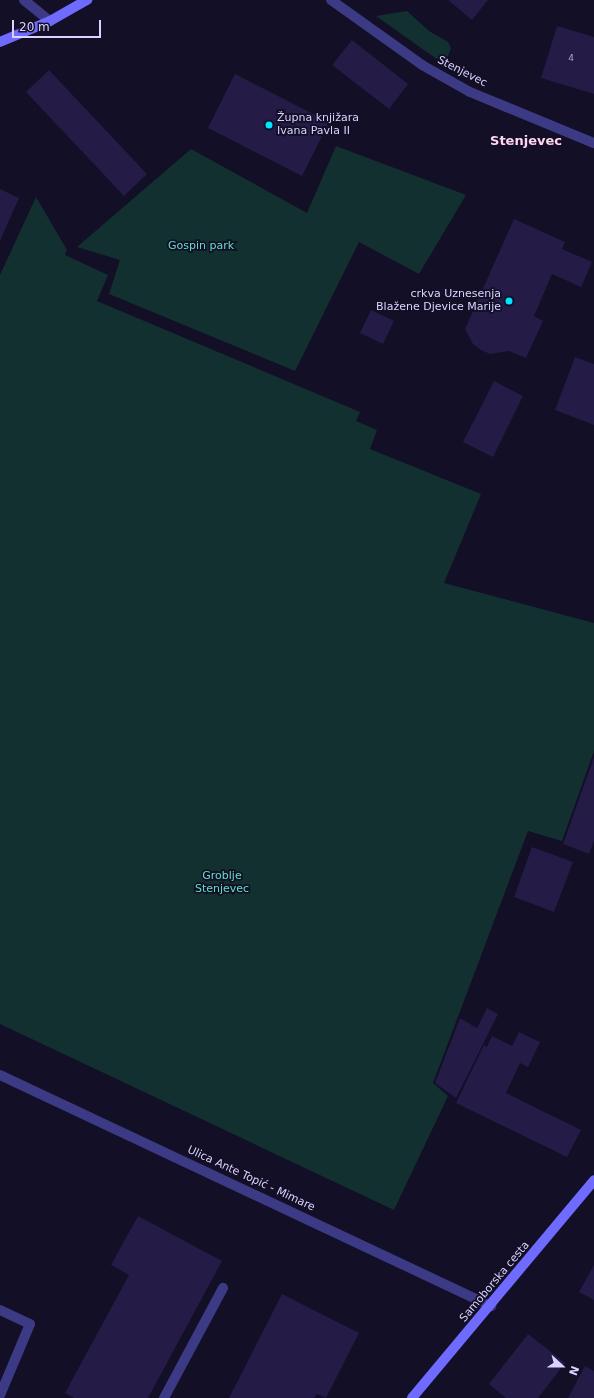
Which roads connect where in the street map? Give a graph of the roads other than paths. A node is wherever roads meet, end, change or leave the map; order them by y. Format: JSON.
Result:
{"nodes":[{"id":1,"x":24,"y":0,"type":"edge"},
{"id":2,"x":87,"y":0,"type":"edge"},
{"id":3,"x":331,"y":0,"type":"edge"},
{"id":4,"x":50,"y":21,"type":"junction"},
{"id":5,"x":0,"y":42,"type":"edge"},
{"id":6,"x":594,"y":143,"type":"edge"},
{"id":7,"x":0,"y":1075,"type":"edge"},
{"id":8,"x":594,"y":1180,"type":"edge"},
{"id":9,"x":223,"y":1288,"type":"dead end"},
{"id":10,"x":491,"y":1306,"type":"junction"},
{"id":11,"x":0,"y":1310,"type":"edge"},
{"id":12,"x":0,"y":1395,"type":"edge"},
{"id":13,"x":164,"y":1398,"type":"edge"},
{"id":14,"x":412,"y":1398,"type":"edge"}],
"edges":[{"from":1,"to":4,"type":"street"},
{"from":2,"to":4,"type":"street"},
{"from":3,"to":6,"type":"street","name":"Stenjevec"},
{"from":4,"to":5,"type":"street"},
{"from":7,"to":10,"type":"street","name":"Ulica Ante Topić - Mimare"},
{"from":8,"to":10,"type":"street","name":"Samoborska cesta"},
{"from":9,"to":13,"type":"street"},
{"from":10,"to":14,"type":"street","name":"Samoborska cesta"},
{"from":11,"to":12,"type":"street"}]}
